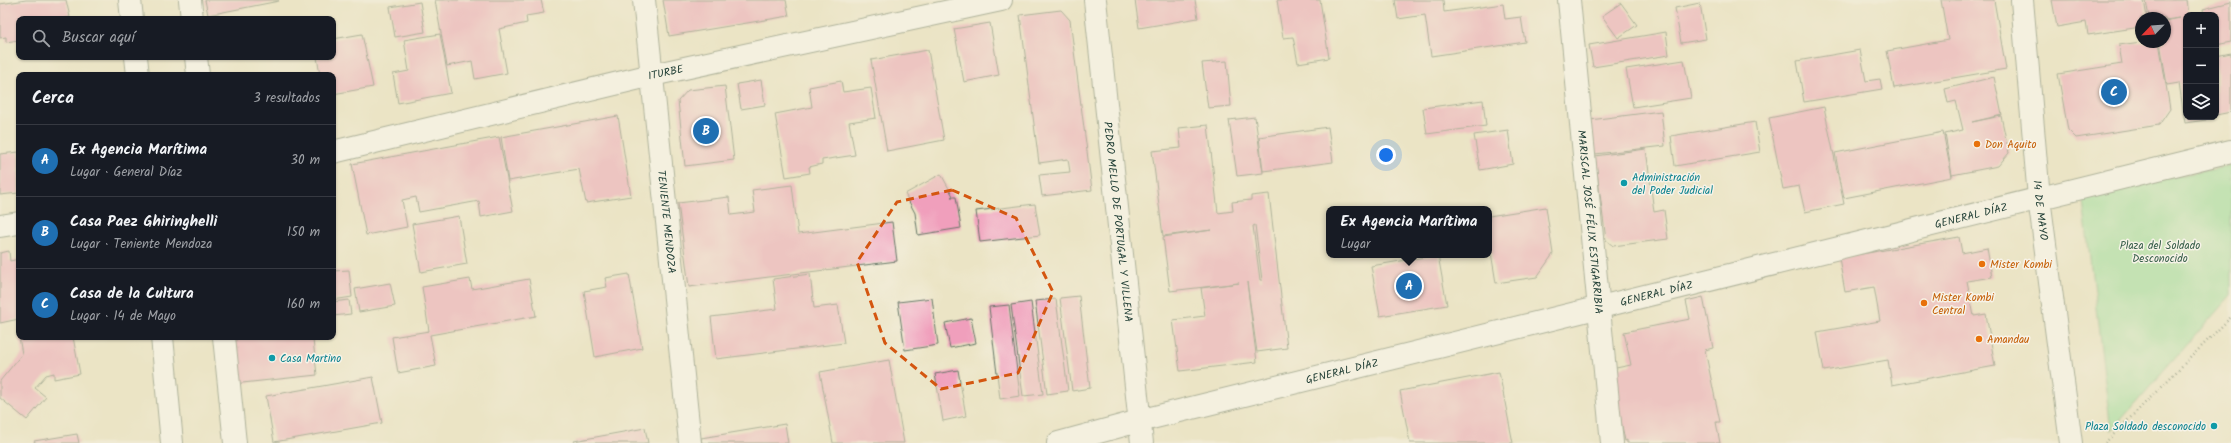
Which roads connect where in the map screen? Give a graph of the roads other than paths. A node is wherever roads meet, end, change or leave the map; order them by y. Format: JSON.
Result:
{"nodes":[{"id":1,"x":130,"y":0,"type":"edge"},
{"id":2,"x":190,"y":0,"type":"edge"},
{"id":3,"x":644,"y":0,"type":"edge"},
{"id":4,"x":1001,"y":0,"type":"edge"},
{"id":5,"x":1095,"y":0,"type":"edge"},
{"id":6,"x":1569,"y":0,"type":"edge"},
{"id":7,"x":2022,"y":0,"type":"edge"},
{"id":8,"x":132,"y":16,"type":"edge"},
{"id":9,"x":192,"y":16,"type":"edge"},
{"id":10,"x":136,"y":60,"type":"edge"},
{"id":11,"x":196,"y":60,"type":"edge"},
{"id":12,"x":138,"y":72,"type":"edge"},
{"id":13,"x":198,"y":72,"type":"edge"},
{"id":14,"x":652,"y":75,"type":"junction"},
{"id":15,"x":336,"y":151,"type":"edge"},
{"id":16,"x":2231,"y":151,"type":"edge"},
{"id":17,"x":2039,"y":198,"type":"junction"},
{"id":18,"x":16,"y":223,"type":"edge"},
{"id":19,"x":0,"y":226,"type":"edge"},
{"id":20,"x":1599,"y":307,"type":"junction"},
{"id":21,"x":162,"y":340,"type":"edge"},
{"id":22,"x":224,"y":340,"type":"edge"},
{"id":23,"x":1139,"y":421,"type":"junction"},
{"id":24,"x":172,"y":443,"type":"edge"},
{"id":25,"x":235,"y":443,"type":"edge"},
{"id":26,"x":690,"y":443,"type":"edge"},
{"id":27,"x":1058,"y":443,"type":"edge"},
{"id":28,"x":1142,"y":443,"type":"edge"},
{"id":29,"x":1612,"y":443,"type":"edge"},
{"id":30,"x":2071,"y":443,"type":"edge"}],
"edges":[{"from":1,"to":8,"type":"street"},
{"from":2,"to":9,"type":"street"},
{"from":3,"to":14,"type":"street","name":"TENIENTE MENDOZA"},
{"from":4,"to":14,"type":"street","name":"ITURBE"},
{"from":5,"to":23,"type":"street","name":"PEDRO MELLO DE PORTUGAL Y VILLENA"},
{"from":6,"to":20,"type":"street","name":"MARISCAL JOSÉ FÉLIX ESTIGARRIBIA"},
{"from":7,"to":17,"type":"street","name":"14 DE MAYO"},
{"from":10,"to":12,"type":"street"},
{"from":11,"to":13,"type":"street"},
{"from":14,"to":15,"type":"street","name":"ITURBE"},
{"from":14,"to":26,"type":"street","name":"TENIENTE MENDOZA"},
{"from":16,"to":17,"type":"street","name":"GENERAL DÍAZ"},
{"from":17,"to":20,"type":"street","name":"GENERAL DÍAZ"},
{"from":17,"to":30,"type":"street","name":"14 DE MAYO"},
{"from":18,"to":19,"type":"street"},
{"from":20,"to":23,"type":"street","name":"GENERAL DÍAZ"},
{"from":20,"to":29,"type":"street","name":"MARISCAL JOSÉ FÉLIX ESTIGARRIBIA"},
{"from":21,"to":24,"type":"street"},
{"from":22,"to":25,"type":"street"},
{"from":23,"to":27,"type":"street","name":"GENERAL DÍAZ"},
{"from":23,"to":28,"type":"street","name":"PEDRO MELLO DE PORTUGAL Y VILLENA"}]}
